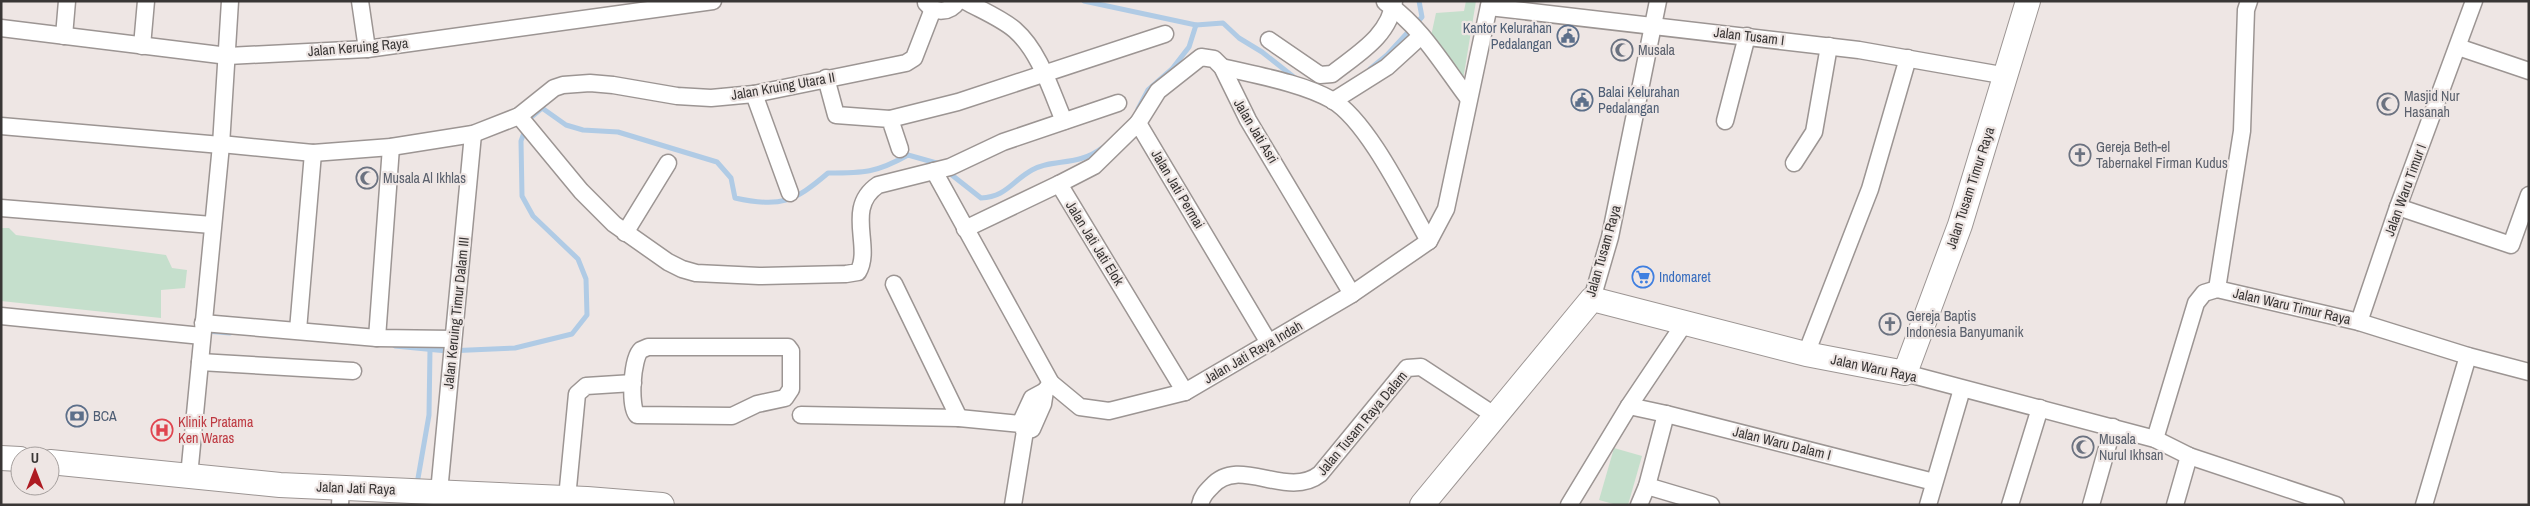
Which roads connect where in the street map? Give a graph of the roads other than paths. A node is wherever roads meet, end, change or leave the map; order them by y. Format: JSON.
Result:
{"nodes":[{"id":1,"x":67,"y":1,"type":"edge"},
{"id":2,"x":146,"y":1,"type":"edge"},
{"id":3,"x":230,"y":1,"type":"edge"},
{"id":4,"x":360,"y":1,"type":"edge"},
{"id":5,"x":713,"y":1,"type":"edge"},
{"id":6,"x":1658,"y":1,"type":"edge"},
{"id":7,"x":2028,"y":1,"type":"edge"},
{"id":8,"x":2249,"y":1,"type":"edge"},
{"id":9,"x":2474,"y":1,"type":"edge"},
{"id":10,"x":960,"y":2,"type":"edge"},
{"id":11,"x":1489,"y":4,"type":"edge"},
{"id":12,"x":928,"y":5,"type":"edge"},
{"id":13,"x":1392,"y":6,"type":"edge"},
{"id":14,"x":605,"y":9,"type":"edge"},
{"id":15,"x":1654,"y":25,"type":"junction"},
{"id":16,"x":1,"y":28,"type":"edge"},
{"id":17,"x":1165,"y":34,"type":"dead end"},
{"id":18,"x":1420,"y":34,"type":"junction"},
{"id":19,"x":64,"y":36,"type":"junction"},
{"id":20,"x":1747,"y":36,"type":"junction"},
{"id":21,"x":1269,"y":40,"type":"dead end"},
{"id":22,"x":142,"y":46,"type":"junction"},
{"id":23,"x":1828,"y":46,"type":"junction"},
{"id":24,"x":2458,"y":47,"type":"junction"},
{"id":25,"x":367,"y":49,"type":"junction"},
{"id":26,"x":228,"y":56,"type":"junction"},
{"id":27,"x":1908,"y":58,"type":"junction"},
{"id":28,"x":1222,"y":67,"type":"junction"},
{"id":29,"x":2529,"y":71,"type":"edge"},
{"id":30,"x":1044,"y":73,"type":"junction"},
{"id":31,"x":2007,"y":76,"type":"junction"},
{"id":32,"x":826,"y":78,"type":"junction"},
{"id":33,"x":754,"y":94,"type":"junction"},
{"id":34,"x":1468,"y":98,"type":"junction"},
{"id":35,"x":1333,"y":101,"type":"junction"},
{"id":36,"x":1118,"y":103,"type":"dead end"},
{"id":37,"x":890,"y":119,"type":"junction"},
{"id":38,"x":523,"y":121,"type":"junction"},
{"id":39,"x":1064,"y":121,"type":"junction"},
{"id":40,"x":1725,"y":121,"type":"dead end"},
{"id":41,"x":1138,"y":123,"type":"junction"},
{"id":42,"x":1,"y":126,"type":"edge"},
{"id":43,"x":473,"y":134,"type":"junction"},
{"id":44,"x":221,"y":144,"type":"junction"},
{"id":45,"x":391,"y":147,"type":"junction"},
{"id":46,"x":900,"y":149,"type":"dead end"},
{"id":47,"x":313,"y":153,"type":"junction"},
{"id":48,"x":668,"y":163,"type":"dead end"},
{"id":49,"x":1794,"y":163,"type":"dead end"},
{"id":50,"x":940,"y":170,"type":"junction"},
{"id":51,"x":1059,"y":184,"type":"junction"},
{"id":52,"x":790,"y":194,"type":"dead end"},
{"id":53,"x":2529,"y":195,"type":"edge"},
{"id":54,"x":2398,"y":207,"type":"junction"},
{"id":55,"x":1,"y":208,"type":"edge"},
{"id":56,"x":2525,"y":217,"type":"edge"},
{"id":57,"x":212,"y":225,"type":"junction"},
{"id":58,"x":965,"y":229,"type":"junction"},
{"id":59,"x":625,"y":233,"type":"junction"},
{"id":60,"x":1429,"y":241,"type":"junction"},
{"id":61,"x":894,"y":284,"type":"dead end"},
{"id":62,"x":2217,"y":289,"type":"junction"},
{"id":63,"x":1352,"y":294,"type":"junction"},
{"id":64,"x":1592,"y":299,"type":"junction"},
{"id":65,"x":1,"y":316,"type":"edge"},
{"id":66,"x":2359,"y":322,"type":"junction"},
{"id":67,"x":1684,"y":324,"type":"junction"},
{"id":68,"x":203,"y":330,"type":"junction"},
{"id":69,"x":298,"y":330,"type":"junction"},
{"id":70,"x":376,"y":338,"type":"junction"},
{"id":71,"x":453,"y":340,"type":"junction"},
{"id":72,"x":1269,"y":343,"type":"junction"},
{"id":73,"x":1806,"y":354,"type":"junction"},
{"id":74,"x":2468,"y":356,"type":"junction"},
{"id":75,"x":200,"y":362,"type":"junction"},
{"id":76,"x":352,"y":371,"type":"dead end"},
{"id":77,"x":2529,"y":372,"type":"edge"},
{"id":78,"x":1905,"y":373,"type":"junction"},
{"id":79,"x":633,"y":383,"type":"junction"},
{"id":80,"x":1048,"y":387,"type":"junction"},
{"id":81,"x":1962,"y":389,"type":"junction"},
{"id":82,"x":1185,"y":392,"type":"junction"},
{"id":83,"x":1629,"y":406,"type":"junction"},
{"id":84,"x":2040,"y":408,"type":"junction"},
{"id":85,"x":1666,"y":414,"type":"junction"},
{"id":86,"x":801,"y":415,"type":"dead end"},
{"id":87,"x":1497,"y":417,"type":"junction"},
{"id":88,"x":959,"y":418,"type":"junction"},
{"id":89,"x":1022,"y":427,"type":"junction"},
{"id":90,"x":2113,"y":427,"type":"junction"},
{"id":91,"x":2155,"y":439,"type":"junction"},
{"id":92,"x":2189,"y":456,"type":"junction"},
{"id":93,"x":60,"y":463,"type":"edge"},
{"id":94,"x":189,"y":476,"type":"junction"},
{"id":95,"x":1934,"y":482,"type":"junction"},
{"id":96,"x":1647,"y":486,"type":"junction"},
{"id":97,"x":425,"y":494,"type":"edge"},
{"id":98,"x":340,"y":496,"type":"edge"},
{"id":99,"x":490,"y":500,"type":"edge"},
{"id":100,"x":580,"y":501,"type":"edge"},
{"id":101,"x":1426,"y":504,"type":"edge"},
{"id":102,"x":662,"y":505,"type":"edge"},
{"id":103,"x":1013,"y":505,"type":"edge"},
{"id":104,"x":1200,"y":505,"type":"edge"},
{"id":105,"x":1569,"y":505,"type":"edge"},
{"id":106,"x":1639,"y":505,"type":"edge"},
{"id":107,"x":1712,"y":505,"type":"edge"},
{"id":108,"x":1928,"y":505,"type":"edge"},
{"id":109,"x":2010,"y":505,"type":"edge"},
{"id":110,"x":2091,"y":505,"type":"edge"},
{"id":111,"x":2175,"y":505,"type":"edge"},
{"id":112,"x":2336,"y":505,"type":"edge"},
{"id":113,"x":2424,"y":505,"type":"edge"}],
"edges":[{"from":1,"to":19,"type":"street"},
{"from":2,"to":22,"type":"street"},
{"from":3,"to":26,"type":"street"},
{"from":4,"to":25,"type":"street"},
{"from":5,"to":14,"type":"street","name":"Jalan Keruing Raya"},
{"from":6,"to":15,"type":"street","name":"Jalan Tusam Raya"},
{"from":7,"to":31,"type":"main road","name":"Jalan Tusam Timur Raya"},
{"from":8,"to":62,"type":"street"},
{"from":9,"to":24,"type":"street","name":"Jalan Waru Timur I"},
{"from":10,"to":12,"type":"street"},
{"from":10,"to":30,"type":"street"},
{"from":11,"to":15,"type":"street","name":"Jalan Tusam I"},
{"from":11,"to":34,"type":"street","name":"Jalan Jati Raya Indah"},
{"from":12,"to":32,"type":"street","name":"Jalan Kruing Utara II"},
{"from":13,"to":18,"type":"street"},
{"from":13,"to":21,"type":"street"},
{"from":14,"to":25,"type":"street","name":"Jalan Keruing Raya"},
{"from":15,"to":20,"type":"street","name":"Jalan Tusam I"},
{"from":15,"to":64,"type":"street","name":"Jalan Tusam Raya"},
{"from":16,"to":19,"type":"street","name":"Jalan Keruing Raya"},
{"from":17,"to":30,"type":"street"},
{"from":18,"to":34,"type":"street"},
{"from":18,"to":35,"type":"street"},
{"from":19,"to":22,"type":"street","name":"Jalan Keruing Raya"},
{"from":20,"to":23,"type":"street","name":"Jalan Tusam I"},
{"from":20,"to":40,"type":"street"},
{"from":22,"to":26,"type":"street","name":"Jalan Keruing Raya"},
{"from":23,"to":27,"type":"street","name":"Jalan Tusam I"},
{"from":23,"to":49,"type":"street"},
{"from":24,"to":29,"type":"street"},
{"from":24,"to":54,"type":"street","name":"Jalan Waru Timur I"},
{"from":25,"to":26,"type":"street","name":"Jalan Keruing Raya"},
{"from":26,"to":44,"type":"street"},
{"from":27,"to":31,"type":"street","name":"Jalan Tusam I"},
{"from":27,"to":73,"type":"street"},
{"from":28,"to":35,"type":"street"},
{"from":28,"to":41,"type":"street"},
{"from":28,"to":63,"type":"street","name":"Jalan Jati Asri"},
{"from":30,"to":37,"type":"street"},
{"from":30,"to":39,"type":"street"},
{"from":31,"to":78,"type":"main road","name":"Jalan Tusam Timur Raya"},
{"from":32,"to":33,"type":"street","name":"Jalan Kruing Utara II"},
{"from":32,"to":37,"type":"street"},
{"from":33,"to":38,"type":"street","name":"Jalan Kruing Utara II"},
{"from":33,"to":52,"type":"street"},
{"from":34,"to":60,"type":"street","name":"Jalan Jati Raya Indah"},
{"from":35,"to":60,"type":"street"},
{"from":36,"to":39,"type":"street"},
{"from":37,"to":46,"type":"street"},
{"from":38,"to":43,"type":"street","name":"Jalan Kruing Utara II"},
{"from":38,"to":59,"type":"street"},
{"from":39,"to":50,"type":"street"},
{"from":41,"to":51,"type":"street"},
{"from":41,"to":72,"type":"street","name":"Jalan Jati Permai"},
{"from":42,"to":44,"type":"street","name":"Jalan Kruing Utara II"},
{"from":43,"to":45,"type":"street","name":"Jalan Kruing Utara II"},
{"from":43,"to":71,"type":"street","name":"Jalan Keruing Timur Dalam III"},
{"from":44,"to":47,"type":"street","name":"Jalan Kruing Utara II"},
{"from":44,"to":57,"type":"street"},
{"from":45,"to":47,"type":"street","name":"Jalan Kruing Utara II"},
{"from":45,"to":70,"type":"street"},
{"from":47,"to":69,"type":"street"},
{"from":48,"to":59,"type":"street"},
{"from":50,"to":58,"type":"street"},
{"from":50,"to":59,"type":"street"},
{"from":51,"to":58,"type":"street"},
{"from":51,"to":82,"type":"street","name":"Jalan Jati Jati Elok"},
{"from":53,"to":56,"type":"street"},
{"from":54,"to":56,"type":"street"},
{"from":54,"to":66,"type":"street","name":"Jalan Waru Timur I"},
{"from":55,"to":57,"type":"street"},
{"from":57,"to":68,"type":"street"},
{"from":58,"to":80,"type":"street"},
{"from":60,"to":63,"type":"street","name":"Jalan Jati Raya Indah"},
{"from":61,"to":88,"type":"street"},
{"from":62,"to":66,"type":"street","name":"Jalan Waru Timur Raya"},
{"from":62,"to":91,"type":"street","name":"Jalan Waru Timur Raya"},
{"from":63,"to":72,"type":"street","name":"Jalan Jati Raya Indah"},
{"from":64,"to":67,"type":"main road","name":"Jalan Waru Raya"},
{"from":64,"to":87,"type":"main road","name":"Jalan Tusam Raya"},
{"from":65,"to":68,"type":"street"},
{"from":66,"to":74,"type":"street","name":"Jalan Waru Timur Raya"},
{"from":67,"to":73,"type":"main road","name":"Jalan Waru Raya"},
{"from":67,"to":83,"type":"street"},
{"from":68,"to":69,"type":"street"},
{"from":68,"to":75,"type":"street"},
{"from":69,"to":70,"type":"street"},
{"from":70,"to":71,"type":"street"},
{"from":71,"to":97,"type":"street","name":"Jalan Keruing Timur Dalam III"},
{"from":72,"to":82,"type":"street","name":"Jalan Jati Raya Indah"},
{"from":73,"to":78,"type":"main road","name":"Jalan Waru Raya"},
{"from":74,"to":77,"type":"street","name":"Jalan Waru Timur Raya"},
{"from":74,"to":113,"type":"street"},
{"from":75,"to":76,"type":"street"},
{"from":75,"to":94,"type":"street"},
{"from":78,"to":81,"type":"street","name":"Jalan Waru Raya"},
{"from":79,"to":79,"type":"street"},
{"from":79,"to":100,"type":"street"},
{"from":80,"to":82,"type":"street","name":"Jalan Jati Raya Indah"},
{"from":80,"to":89,"type":"street"},
{"from":81,"to":84,"type":"street","name":"Jalan Waru Raya"},
{"from":81,"to":95,"type":"street"},
{"from":83,"to":85,"type":"street","name":"Jalan Waru Dalam I"},
{"from":83,"to":105,"type":"street"},
{"from":84,"to":90,"type":"street","name":"Jalan Waru Raya"},
{"from":84,"to":109,"type":"street"},
{"from":85,"to":95,"type":"street","name":"Jalan Waru Dalam I"},
{"from":85,"to":96,"type":"street"},
{"from":86,"to":88,"type":"street"},
{"from":87,"to":101,"type":"main road","name":"Jalan Tusam Raya"},
{"from":87,"to":104,"type":"street","name":"Jalan Tusam Raya Dalam"},
{"from":88,"to":89,"type":"street"},
{"from":89,"to":103,"type":"street"},
{"from":90,"to":91,"type":"street","name":"Jalan Waru Raya"},
{"from":90,"to":110,"type":"street"},
{"from":91,"to":92,"type":"street","name":"Jalan Waru Raya"},
{"from":92,"to":111,"type":"street"},
{"from":92,"to":112,"type":"street","name":"Jalan Waru Raya"},
{"from":93,"to":94,"type":"main road","name":"Jalan Jati Raya"},
{"from":94,"to":98,"type":"main road","name":"Jalan Jati Raya"},
{"from":95,"to":108,"type":"street"},
{"from":96,"to":106,"type":"street"},
{"from":96,"to":107,"type":"street"},
{"from":97,"to":98,"type":"main road","name":"Jalan Jati Raya"},
{"from":97,"to":99,"type":"main road","name":"Jalan Jati Raya"},
{"from":99,"to":100,"type":"main road","name":"Jalan Jati Raya"},
{"from":100,"to":102,"type":"main road","name":"Jalan Jati Raya"}]}
